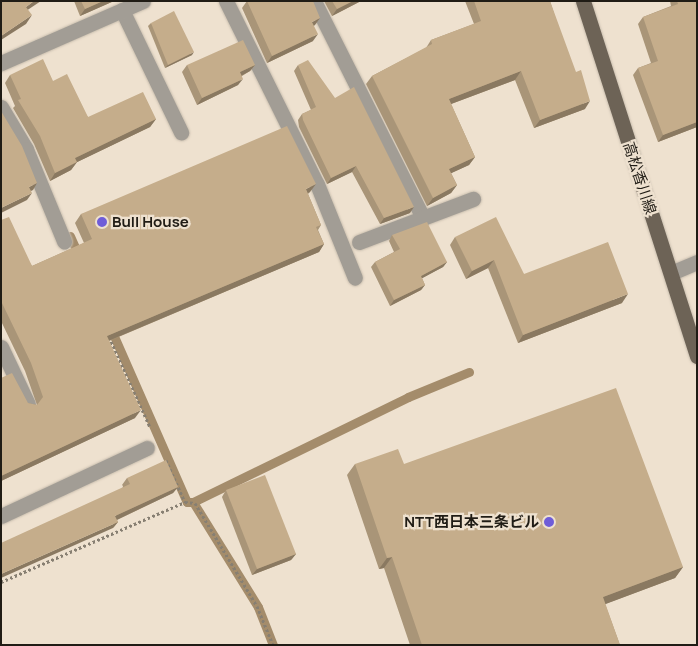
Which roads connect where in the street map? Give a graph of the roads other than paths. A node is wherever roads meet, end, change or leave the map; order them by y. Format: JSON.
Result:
{"nodes":[{"id":1,"x":143,"y":1,"type":"edge"},
{"id":2,"x":226,"y":1,"type":"edge"},
{"id":3,"x":314,"y":1,"type":"edge"},
{"id":4,"x":582,"y":1,"type":"edge"},
{"id":5,"x":122,"y":10,"type":"junction"},
{"id":6,"x":1,"y":63,"type":"edge"},
{"id":7,"x":1,"y":107,"type":"edge"},
{"id":8,"x":181,"y":132,"type":"dead end"},
{"id":9,"x":474,"y":199,"type":"dead end"},
{"id":10,"x":423,"y":218,"type":"junction"},
{"id":11,"x":64,"y":241,"type":"dead end"},
{"id":12,"x":360,"y":242,"type":"dead end"},
{"id":13,"x":697,"y":262,"type":"edge"},
{"id":14,"x":671,"y":273,"type":"junction"},
{"id":15,"x":355,"y":278,"type":"dead end"},
{"id":16,"x":1,"y":347,"type":"edge"},
{"id":17,"x":697,"y":356,"type":"edge"},
{"id":18,"x":28,"y":404,"type":"edge"},
{"id":19,"x":147,"y":448,"type":"dead end"},
{"id":20,"x":1,"y":516,"type":"edge"}],
"edges":[{"from":1,"to":5,"type":"street"},
{"from":2,"to":15,"type":"street"},
{"from":3,"to":10,"type":"street"},
{"from":4,"to":14,"type":"main road","name":"高松香川線"},
{"from":5,"to":6,"type":"street"},
{"from":5,"to":8,"type":"street"},
{"from":7,"to":11,"type":"street"},
{"from":9,"to":10,"type":"street"},
{"from":10,"to":12,"type":"street"},
{"from":13,"to":14,"type":"street"},
{"from":14,"to":17,"type":"main road","name":"高松香川線"},
{"from":16,"to":18,"type":"street"},
{"from":19,"to":20,"type":"street"}]}
